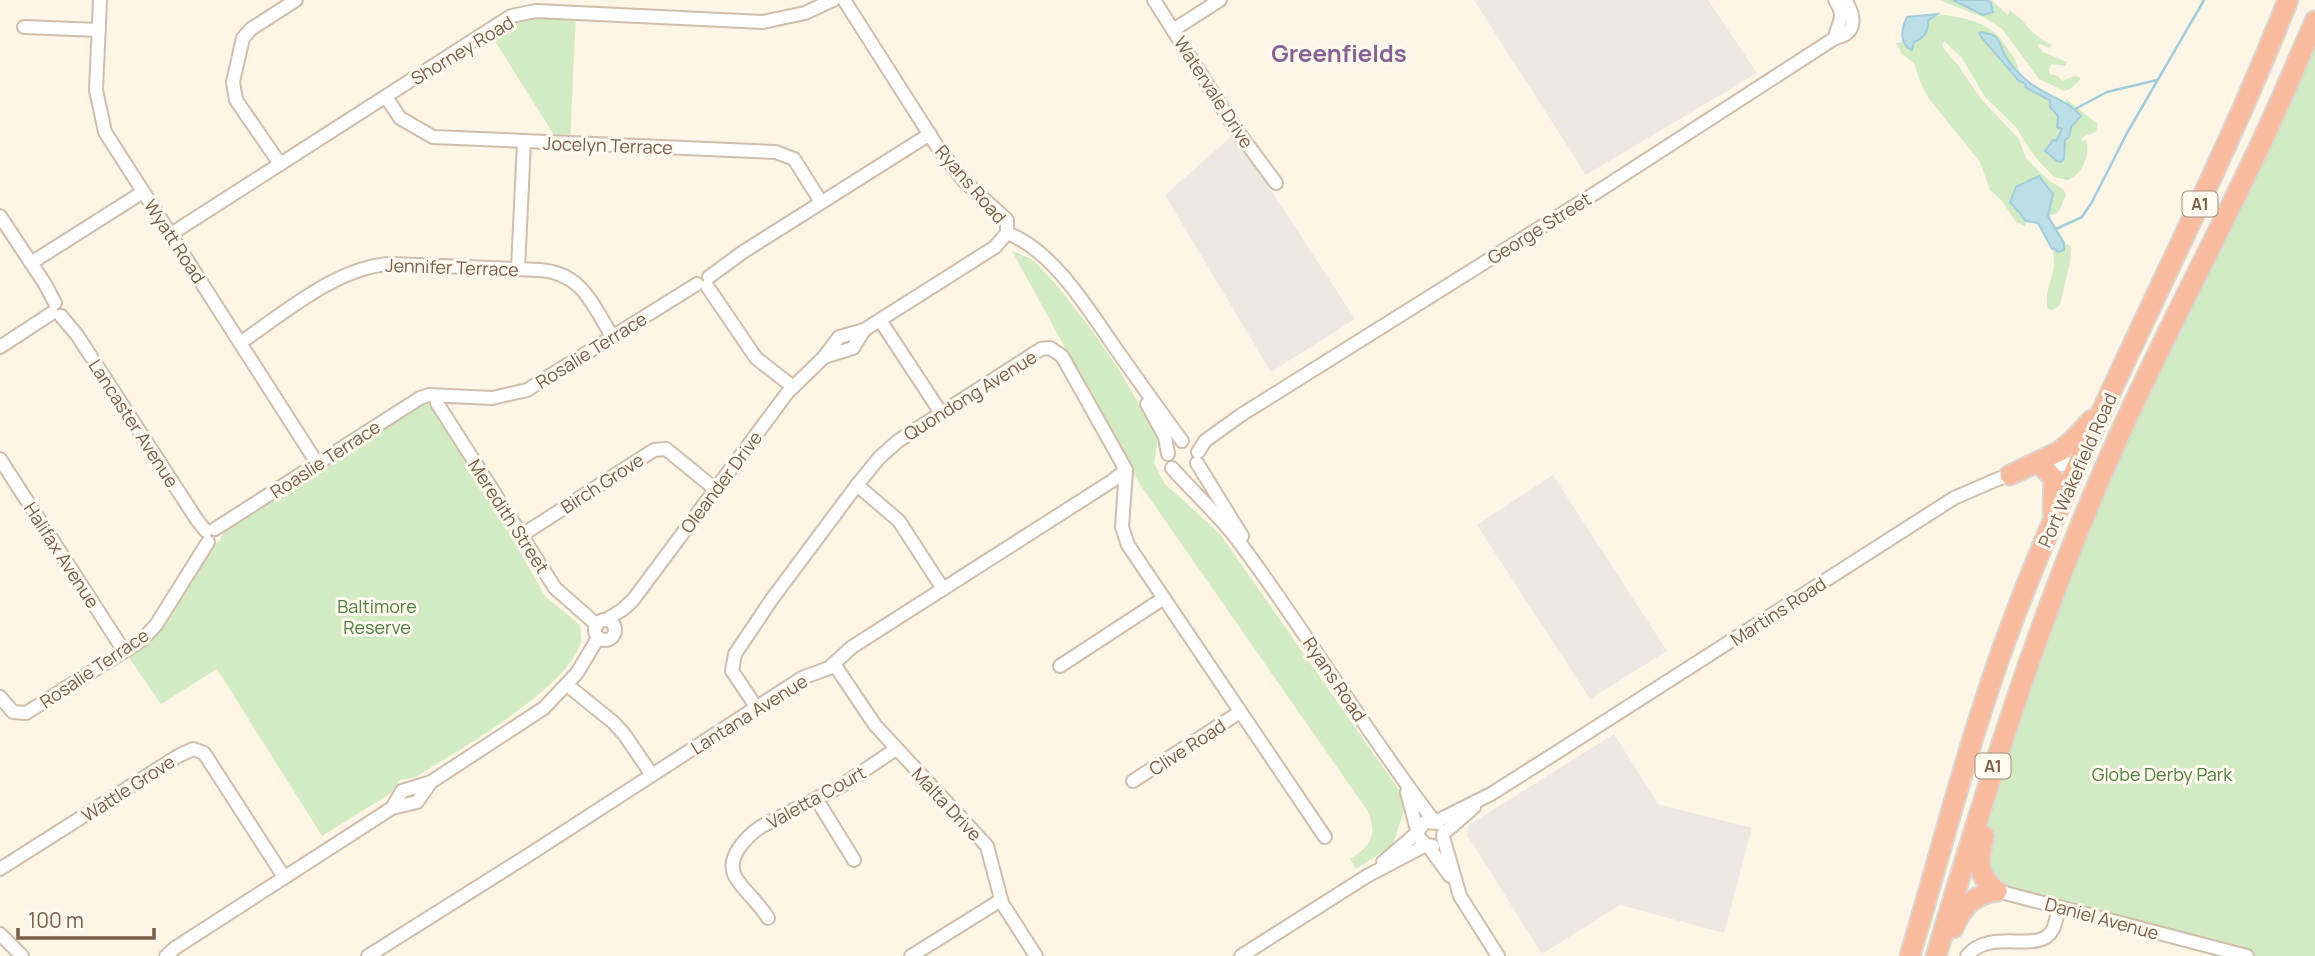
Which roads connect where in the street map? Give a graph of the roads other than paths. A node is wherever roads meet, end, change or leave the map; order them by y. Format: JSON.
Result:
{"nodes":[{"id":1,"x":100,"y":0,"type":"edge"},
{"id":2,"x":296,"y":0,"type":"edge"},
{"id":3,"x":833,"y":0,"type":"edge"},
{"id":4,"x":844,"y":0,"type":"edge"},
{"id":5,"x":1154,"y":0,"type":"edge"},
{"id":6,"x":1220,"y":0,"type":"edge"},
{"id":7,"x":1835,"y":0,"type":"edge"},
{"id":8,"x":1846,"y":0,"type":"edge"},
{"id":9,"x":2288,"y":0,"type":"edge"},
{"id":10,"x":536,"y":5,"type":"edge"},
{"id":11,"x":2315,"y":21,"type":"edge"},
{"id":12,"x":24,"y":27,"type":"dead end"},
{"id":13,"x":99,"y":30,"type":"junction"},
{"id":14,"x":1173,"y":30,"type":"junction"},
{"id":15,"x":1835,"y":38,"type":"junction"},
{"id":16,"x":386,"y":97,"type":"junction"},
{"id":17,"x":930,"y":134,"type":"junction"},
{"id":18,"x":2264,"y":136,"type":"junction"},
{"id":19,"x":524,"y":142,"type":"junction"},
{"id":20,"x":280,"y":164,"type":"junction"},
{"id":21,"x":1276,"y":183,"type":"dead end"},
{"id":22,"x":143,"y":192,"type":"junction"},
{"id":23,"x":821,"y":202,"type":"junction"},
{"id":24,"x":0,"y":216,"type":"edge"},
{"id":25,"x":1007,"y":233,"type":"junction"},
{"id":26,"x":171,"y":234,"type":"junction"},
{"id":27,"x":31,"y":263,"type":"junction"},
{"id":28,"x":519,"y":269,"type":"junction"},
{"id":29,"x":704,"y":282,"type":"junction"},
{"id":30,"x":56,"y":311,"type":"junction"},
{"id":31,"x":880,"y":320,"type":"junction"},
{"id":32,"x":612,"y":336,"type":"junction"},
{"id":33,"x":240,"y":343,"type":"junction"},
{"id":34,"x":0,"y":347,"type":"edge"},
{"id":35,"x":1116,"y":349,"type":"junction"},
{"id":36,"x":793,"y":387,"type":"junction"},
{"id":37,"x":437,"y":396,"type":"junction"},
{"id":38,"x":2105,"y":405,"type":"junction"},
{"id":39,"x":941,"y":413,"type":"junction"},
{"id":40,"x":1241,"y":415,"type":"junction"},
{"id":41,"x":1185,"y":442,"type":"junction"},
{"id":42,"x":1168,"y":454,"type":"junction"},
{"id":43,"x":1198,"y":458,"type":"junction"},
{"id":44,"x":0,"y":459,"type":"edge"},
{"id":45,"x":2080,"y":462,"type":"junction"},
{"id":46,"x":317,"y":463,"type":"junction"},
{"id":47,"x":2043,"y":467,"type":"junction"},
{"id":48,"x":1172,"y":468,"type":"junction"},
{"id":49,"x":1126,"y":470,"type":"junction"},
{"id":50,"x":2010,"y":475,"type":"junction"},
{"id":51,"x":857,"y":485,"type":"junction"},
{"id":52,"x":715,"y":489,"type":"junction"},
{"id":53,"x":2051,"y":526,"type":"junction"},
{"id":54,"x":210,"y":534,"type":"junction"},
{"id":55,"x":522,"y":535,"type":"junction"},
{"id":56,"x":1265,"y":576,"type":"junction"},
{"id":57,"x":2060,"y":580,"type":"junction"},
{"id":58,"x":943,"y":589,"type":"junction"},
{"id":59,"x":1164,"y":598,"type":"junction"},
{"id":60,"x":604,"y":627,"type":"junction"},
{"id":61,"x":124,"y":651,"type":"junction"},
{"id":62,"x":834,"y":664,"type":"junction"},
{"id":63,"x":1060,"y":666,"type":"dead end"},
{"id":64,"x":567,"y":685,"type":"junction"},
{"id":65,"x":0,"y":697,"type":"edge"},
{"id":66,"x":757,"y":708,"type":"junction"},
{"id":67,"x":1240,"y":712,"type":"junction"},
{"id":68,"x":896,"y":748,"type":"junction"},
{"id":69,"x":652,"y":775,"type":"junction"},
{"id":70,"x":1133,"y":781,"type":"dead end"},
{"id":71,"x":1405,"y":783,"type":"junction"},
{"id":72,"x":1491,"y":794,"type":"junction"},
{"id":73,"x":817,"y":800,"type":"junction"},
{"id":74,"x":1434,"y":822,"type":"junction"},
{"id":75,"x":1418,"y":831,"type":"junction"},
{"id":76,"x":1443,"y":835,"type":"junction"},
{"id":77,"x":1325,"y":837,"type":"dead end"},
{"id":78,"x":1427,"y":845,"type":"junction"},
{"id":79,"x":854,"y":860,"type":"dead end"},
{"id":80,"x":0,"y":869,"type":"edge"},
{"id":81,"x":1367,"y":876,"type":"junction"},
{"id":82,"x":284,"y":877,"type":"junction"},
{"id":83,"x":1454,"y":882,"type":"junction"},
{"id":84,"x":1997,"y":891,"type":"junction"},
{"id":85,"x":1001,"y":900,"type":"junction"},
{"id":86,"x":2059,"y":907,"type":"junction"},
{"id":87,"x":768,"y":918,"type":"dead end"},
{"id":88,"x":0,"y":934,"type":"edge"},
{"id":89,"x":22,"y":956,"type":"edge"},
{"id":90,"x":166,"y":956,"type":"edge"},
{"id":91,"x":369,"y":956,"type":"edge"},
{"id":92,"x":911,"y":956,"type":"edge"},
{"id":93,"x":1035,"y":956,"type":"edge"},
{"id":94,"x":1241,"y":956,"type":"edge"},
{"id":95,"x":1498,"y":956,"type":"edge"},
{"id":96,"x":1910,"y":956,"type":"edge"},
{"id":97,"x":1938,"y":956,"type":"edge"},
{"id":98,"x":1967,"y":956,"type":"edge"},
{"id":99,"x":2247,"y":956,"type":"edge"}],
"edges":[{"from":1,"to":13,"type":"street","name":"Wyatt Road"},
{"from":2,"to":20,"type":"street"},
{"from":3,"to":10,"type":"street","name":"Shorney Road"},
{"from":4,"to":17,"type":"street","name":"Ryans Road"},
{"from":5,"to":14,"type":"street","name":"Watervale Drive"},
{"from":6,"to":14,"type":"street"},
{"from":7,"to":15,"type":"street"},
{"from":8,"to":15,"type":"street","name":"George Street"},
{"from":9,"to":38,"type":"highway","name":"Port Wakefield Road","number":"A1"},
{"from":10,"to":16,"type":"street","name":"Shorney Road"},
{"from":11,"to":18,"type":"highway","name":"Port Wakefield Road","number":"A1"},
{"from":12,"to":13,"type":"street"},
{"from":13,"to":22,"type":"street","name":"Wyatt Road"},
{"from":14,"to":21,"type":"street","name":"Watervale Drive"},
{"from":15,"to":40,"type":"street","name":"George Street"},
{"from":16,"to":19,"type":"street","name":"Jocelyn Terrace"},
{"from":16,"to":20,"type":"street","name":"Shorney Road"},
{"from":17,"to":23,"type":"street","name":"Rosalie Terrace"},
{"from":17,"to":25,"type":"street","name":"Ryans Road"},
{"from":18,"to":45,"type":"highway"},
{"from":18,"to":57,"type":"highway","name":"Port Wakefield Road","number":"A1"},
{"from":19,"to":23,"type":"street","name":"Jocelyn Terrace"},
{"from":19,"to":28,"type":"street"},
{"from":20,"to":26,"type":"street","name":"Shorney Road"},
{"from":22,"to":26,"type":"street","name":"Wyatt Road"},
{"from":22,"to":27,"type":"street"},
{"from":23,"to":29,"type":"street","name":"Rosalie Terrace"},
{"from":24,"to":27,"type":"street","name":"Lancaster Avenue"},
{"from":25,"to":31,"type":"street","name":"Oleander Drive"},
{"from":25,"to":35,"type":"street","name":"Ryans Road"},
{"from":26,"to":33,"type":"street","name":"Wyatt Road"},
{"from":27,"to":30,"type":"street","name":"Lancaster Avenue"},
{"from":28,"to":32,"type":"street","name":"Jennifer Terrace"},
{"from":28,"to":33,"type":"street","name":"Jennifer Terrace"},
{"from":29,"to":32,"type":"street","name":"Rosalie Terrace"},
{"from":29,"to":36,"type":"street"},
{"from":30,"to":34,"type":"street"},
{"from":30,"to":54,"type":"street","name":"Lancaster Avenue"},
{"from":31,"to":36,"type":"street","name":"Oleander Drive"},
{"from":31,"to":39,"type":"street"},
{"from":32,"to":37,"type":"street","name":"Rosalie Terrace"},
{"from":33,"to":46,"type":"street","name":"Wyatt Road"},
{"from":35,"to":41,"type":"street","name":"Ryans Road"},
{"from":35,"to":42,"type":"street","name":"Ryans Road"},
{"from":36,"to":52,"type":"street","name":"Oleander Drive"},
{"from":37,"to":46,"type":"street","name":"Roaslie Terrace"},
{"from":37,"to":55,"type":"street","name":"Meredith Street"},
{"from":38,"to":45,"type":"highway","name":"Port Wakefield Road","number":"A1"},
{"from":38,"to":50,"type":"highway"},
{"from":39,"to":49,"type":"street","name":"Quondong Avenue"},
{"from":39,"to":51,"type":"street","name":"Quondong Avenue"},
{"from":40,"to":41,"type":"street","name":"George Street"},
{"from":40,"to":43,"type":"street","name":"George Street"},
{"from":41,"to":42,"type":"street"},
{"from":41,"to":43,"type":"street"},
{"from":42,"to":48,"type":"street"},
{"from":43,"to":48,"type":"street"},
{"from":43,"to":56,"type":"street","name":"Ryans Road"},
{"from":44,"to":61,"type":"street","name":"Halifax Avenue"},
{"from":45,"to":47,"type":"street","name":"Martins Road"},
{"from":45,"to":53,"type":"highway","name":"Port Wakefield Road","number":"A1"},
{"from":46,"to":54,"type":"street","name":"Roaslie Terrace"},
{"from":47,"to":50,"type":"street","name":"Martins Road"},
{"from":47,"to":53,"type":"highway"},
{"from":48,"to":56,"type":"street","name":"Ryans Road"},
{"from":49,"to":58,"type":"street","name":"Lantana Avenue"},
{"from":49,"to":59,"type":"street"},
{"from":50,"to":72,"type":"street","name":"Martins Road"},
{"from":51,"to":58,"type":"street"},
{"from":51,"to":66,"type":"street","name":"Quondong Avenue"},
{"from":52,"to":55,"type":"street","name":"Birch Grove"},
{"from":52,"to":60,"type":"street","name":"Oleander Drive"},
{"from":53,"to":96,"type":"highway","name":"Port Wakefield Road","number":"A1"},
{"from":54,"to":61,"type":"street","name":"Rosalie Terrace"},
{"from":55,"to":60,"type":"street","name":"Meredith Street"},
{"from":56,"to":71,"type":"street","name":"Ryans Road"},
{"from":57,"to":84,"type":"highway"},
{"from":57,"to":97,"type":"highway","name":"Port Wakefield Road","number":"A1"},
{"from":58,"to":62,"type":"street","name":"Lantana Avenue"},
{"from":59,"to":63,"type":"street"},
{"from":59,"to":67,"type":"street"},
{"from":60,"to":64,"type":"street","name":"Oleander Drive"},
{"from":61,"to":65,"type":"street","name":"Rosalie Terrace"},
{"from":62,"to":66,"type":"street","name":"Lantana Avenue"},
{"from":62,"to":68,"type":"street","name":"Malta Drive"},
{"from":64,"to":69,"type":"street"},
{"from":64,"to":82,"type":"street","name":"Oleander Drive"},
{"from":66,"to":69,"type":"street","name":"Lantana Avenue"},
{"from":67,"to":70,"type":"street","name":"Clive Road"},
{"from":67,"to":77,"type":"street"},
{"from":68,"to":73,"type":"street","name":"Valetta Court"},
{"from":68,"to":85,"type":"street","name":"Malta Drive"},
{"from":69,"to":91,"type":"street","name":"Lantana Avenue"},
{"from":71,"to":74,"type":"street","name":"Ryans Road"},
{"from":71,"to":75,"type":"street","name":"Ryans Road"},
{"from":72,"to":74,"type":"street","name":"Martins Road"},
{"from":72,"to":76,"type":"street","name":"Martins Road"},
{"from":73,"to":79,"type":"street"},
{"from":73,"to":87,"type":"street","name":"Valetta Court"},
{"from":74,"to":75,"type":"street"},
{"from":74,"to":76,"type":"street"},
{"from":75,"to":78,"type":"street"},
{"from":75,"to":81,"type":"street"},
{"from":76,"to":78,"type":"street"},
{"from":76,"to":83,"type":"street"},
{"from":78,"to":81,"type":"street"},
{"from":78,"to":83,"type":"street"},
{"from":80,"to":82,"type":"street","name":"Wattle Grove"},
{"from":81,"to":94,"type":"street"},
{"from":82,"to":90,"type":"street","name":"Oleander Drive"},
{"from":83,"to":95,"type":"street"},
{"from":84,"to":86,"type":"street","name":"Daniel Avenue"},
{"from":84,"to":97,"type":"highway"},
{"from":85,"to":92,"type":"street"},
{"from":85,"to":93,"type":"street","name":"Malta Drive"},
{"from":86,"to":98,"type":"street"},
{"from":86,"to":99,"type":"street","name":"Daniel Avenue"},
{"from":88,"to":89,"type":"street"}]}
